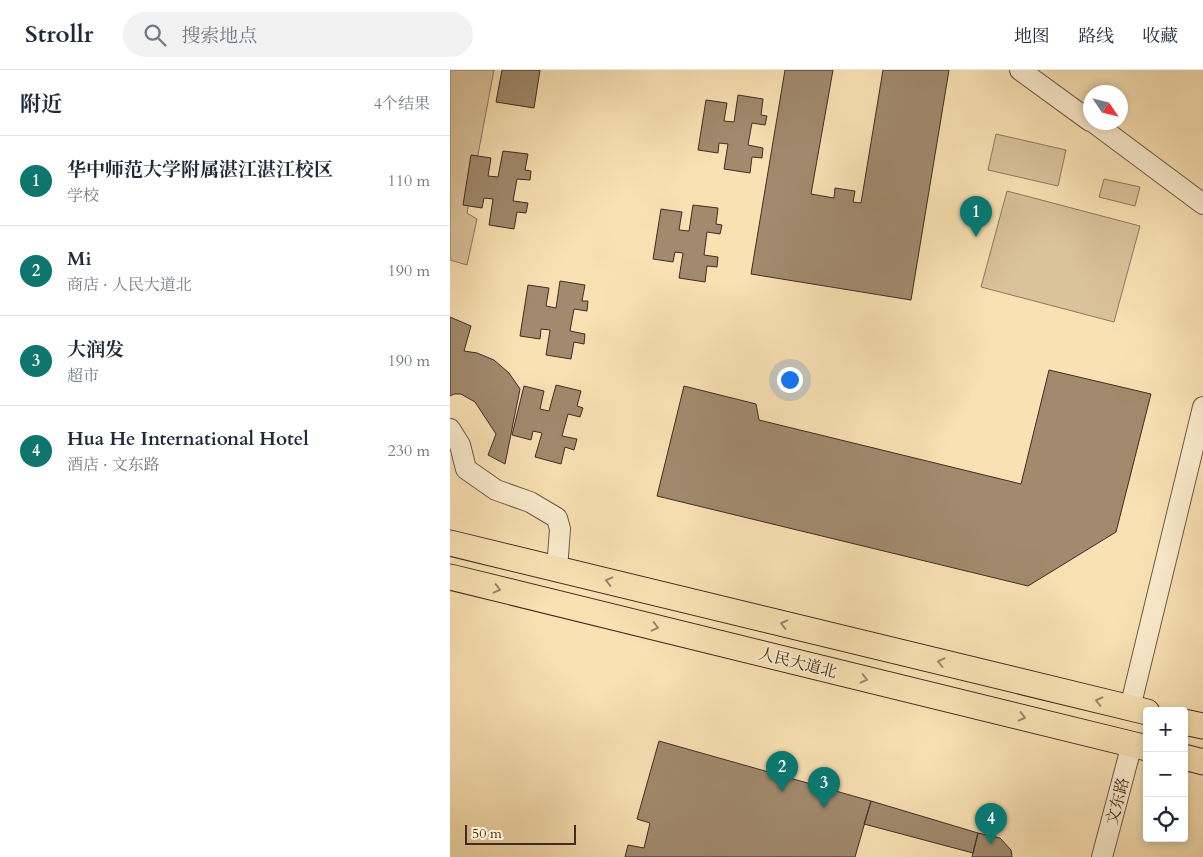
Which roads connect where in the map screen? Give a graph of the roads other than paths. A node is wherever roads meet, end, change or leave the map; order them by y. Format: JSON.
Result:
{"nodes":[{"id":1,"x":1020,"y":70,"type":"edge"},
{"id":2,"x":1083,"y":116,"type":"edge"},
{"id":3,"x":1103,"y":130,"type":"edge"},
{"id":4,"x":1203,"y":204,"type":"edge"},
{"id":5,"x":1203,"y":407,"type":"edge"},
{"id":6,"x":450,"y":429,"type":"edge"},
{"id":7,"x":450,"y":543,"type":"edge"},
{"id":8,"x":557,"y":569,"type":"junction"},
{"id":9,"x":450,"y":577,"type":"edge"},
{"id":10,"x":1138,"y":710,"type":"edge"},
{"id":11,"x":1188,"y":723,"type":"edge"},
{"id":12,"x":1203,"y":726,"type":"edge"},
{"id":13,"x":1140,"y":746,"type":"edge"},
{"id":14,"x":1188,"y":758,"type":"edge"},
{"id":15,"x":1203,"y":762,"type":"edge"},
{"id":16,"x":1102,"y":857,"type":"edge"}],
"edges":[{"from":1,"to":2,"type":"street"},
{"from":3,"to":4,"type":"street"},
{"from":5,"to":10,"type":"street"},
{"from":6,"to":8,"type":"street"},
{"from":7,"to":8,"type":"main road","name":"人民大道北"},
{"from":10,"to":8,"type":"main road","name":"人民大道北","one_way":true},
{"from":9,"to":13,"type":"main road","name":"人民大道北","one_way":true},
{"from":11,"to":12,"type":"main road"},
{"from":13,"to":16,"type":"street","name":"文东路"},
{"from":14,"to":15,"type":"main road"}]}
